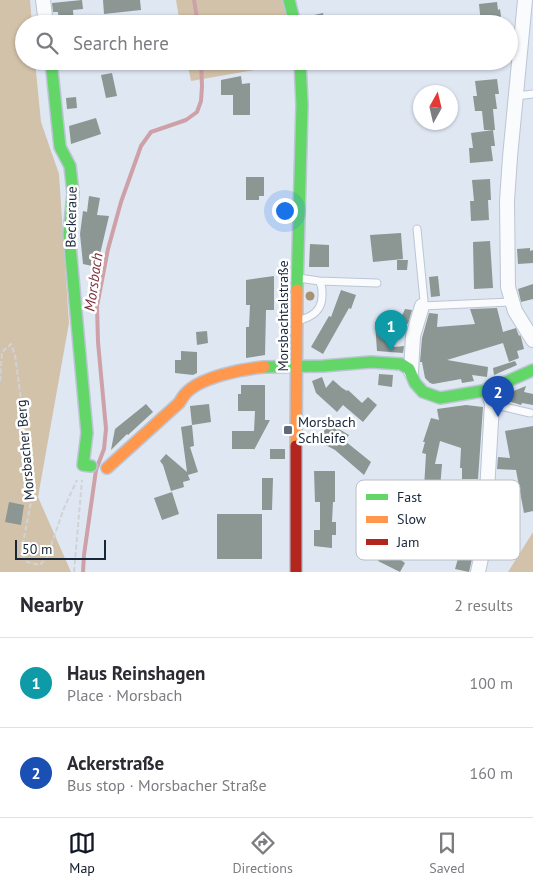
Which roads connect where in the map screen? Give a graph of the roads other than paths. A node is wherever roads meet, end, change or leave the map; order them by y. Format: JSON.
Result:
{"nodes":[{"id":1,"x":43,"y":0,"type":"edge"},
{"id":2,"x":289,"y":0,"type":"edge"},
{"id":3,"x":525,"y":0,"type":"edge"},
{"id":4,"x":45,"y":15,"type":"edge"},
{"id":5,"x":292,"y":15,"type":"edge"},
{"id":6,"x":518,"y":67,"type":"edge"},
{"id":7,"x":51,"y":70,"type":"edge"},
{"id":8,"x":300,"y":70,"type":"edge"},
{"id":9,"x":518,"y":70,"type":"edge"},
{"id":10,"x":533,"y":94,"type":"edge"},
{"id":11,"x":515,"y":96,"type":"junction"},
{"id":12,"x":417,"y":229,"type":"dead end"},
{"id":13,"x":297,"y":278,"type":"junction"},
{"id":14,"x":318,"y":282,"type":"junction"},
{"id":15,"x":377,"y":283,"type":"dead end"},
{"id":16,"x":511,"y":302,"type":"junction"},
{"id":17,"x":422,"y":306,"type":"junction"},
{"id":18,"x":297,"y":321,"type":"junction"},
{"id":19,"x":533,"y":340,"type":"edge"},
{"id":20,"x":298,"y":366,"type":"junction"},
{"id":21,"x":533,"y":370,"type":"edge"},
{"id":22,"x":410,"y":372,"type":"junction"},
{"id":23,"x":488,"y":390,"type":"junction"},
{"id":24,"x":492,"y":404,"type":"junction"},
{"id":25,"x":530,"y":413,"type":"dead end"},
{"id":26,"x":87,"y":465,"type":"road end"},
{"id":27,"x":106,"y":468,"type":"dead end"},
{"id":28,"x":488,"y":480,"type":"edge"},
{"id":29,"x":296,"y":572,"type":"edge"}],
"edges":[{"from":1,"to":4,"type":"street"},
{"from":2,"to":5,"type":"street"},
{"from":3,"to":6,"type":"street"},
{"from":7,"to":26,"type":"street","name":"Beckeraue"},
{"from":8,"to":13,"type":"street","name":"Morsbachtalstraße"},
{"from":9,"to":11,"type":"street"},
{"from":10,"to":11,"type":"lane"},
{"from":11,"to":16,"type":"street"},
{"from":12,"to":17,"type":"lane"},
{"from":13,"to":14,"type":"lane"},
{"from":13,"to":18,"type":"street","name":"Morsbachtalstraße"},
{"from":14,"to":15,"type":"lane"},
{"from":14,"to":18,"type":"lane"},
{"from":16,"to":17,"type":"lane"},
{"from":16,"to":19,"type":"street"},
{"from":17,"to":22,"type":"street"},
{"from":18,"to":20,"type":"street","name":"Morsbachtalstraße"},
{"from":20,"to":22,"type":"street"},
{"from":20,"to":27,"type":"street"},
{"from":20,"to":29,"type":"street","name":"Morsbachtalstraße"},
{"from":21,"to":23,"type":"street"},
{"from":22,"to":23,"type":"street"},
{"from":23,"to":24,"type":"street"},
{"from":24,"to":25,"type":"lane"},
{"from":24,"to":28,"type":"street"}]}
